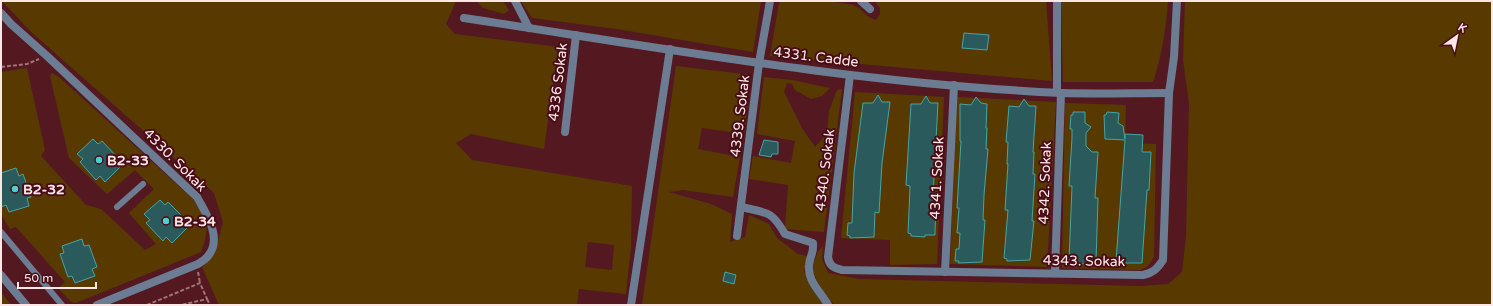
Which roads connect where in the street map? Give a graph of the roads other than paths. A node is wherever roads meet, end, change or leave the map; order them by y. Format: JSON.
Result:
{"nodes":[{"id":1,"x":515,"y":1,"type":"edge"},
{"id":2,"x":770,"y":1,"type":"edge"},
{"id":3,"x":776,"y":1,"type":"edge"},
{"id":4,"x":861,"y":1,"type":"edge"},
{"id":5,"x":1057,"y":1,"type":"edge"},
{"id":6,"x":1178,"y":1,"type":"edge"},
{"id":7,"x":870,"y":9,"type":"dead end"},
{"id":8,"x":768,"y":12,"type":"junction"},
{"id":9,"x":1,"y":13,"type":"edge"},
{"id":10,"x":464,"y":18,"type":"dead end"},
{"id":11,"x":529,"y":28,"type":"junction"},
{"id":12,"x":576,"y":35,"type":"junction"},
{"id":13,"x":670,"y":49,"type":"junction"},
{"id":14,"x":760,"y":63,"type":"junction"},
{"id":15,"x":850,"y":74,"type":"junction"},
{"id":16,"x":954,"y":85,"type":"junction"},
{"id":17,"x":1059,"y":92,"type":"junction"},
{"id":18,"x":1169,"y":93,"type":"junction"},
{"id":19,"x":565,"y":132,"type":"dead end"},
{"id":20,"x":143,"y":184,"type":"dead end"},
{"id":21,"x":117,"y":207,"type":"dead end"},
{"id":22,"x":741,"y":207,"type":"junction"},
{"id":23,"x":1,"y":232,"type":"edge"},
{"id":24,"x":737,"y":236,"type":"dead end"},
{"id":25,"x":832,"y":267,"type":"joint"},
{"id":26,"x":945,"y":272,"type":"junction"},
{"id":27,"x":1055,"y":274,"type":"junction"},
{"id":28,"x":1,"y":275,"type":"edge"},
{"id":29,"x":26,"y":305,"type":"edge"},
{"id":30,"x":62,"y":305,"type":"edge"},
{"id":31,"x":97,"y":305,"type":"edge"},
{"id":32,"x":631,"y":305,"type":"edge"},
{"id":33,"x":828,"y":305,"type":"edge"}],
"edges":[{"from":1,"to":11,"type":"street"},
{"from":2,"to":8,"type":"street","name":"4339. Sokak"},
{"from":3,"to":8,"type":"street"},
{"from":4,"to":7,"type":"street"},
{"from":5,"to":17,"type":"street","name":"4342. Sokak"},
{"from":6,"to":18,"type":"street","name":"4343. Sokak"},
{"from":8,"to":14,"type":"street","name":"4339. Sokak"},
{"from":9,"to":31,"type":"street","name":"4330. Sokak"},
{"from":10,"to":11,"type":"street","name":"4331. Cadde"},
{"from":11,"to":12,"type":"street","name":"4331. Cadde"},
{"from":12,"to":13,"type":"street","name":"4331. Cadde"},
{"from":12,"to":19,"type":"street","name":"4336 Sokak"},
{"from":13,"to":14,"type":"street","name":"4331. Cadde"},
{"from":13,"to":32,"type":"street"},
{"from":14,"to":15,"type":"street","name":"4331. Cadde"},
{"from":14,"to":22,"type":"street","name":"4339. Sokak"},
{"from":15,"to":16,"type":"street","name":"4331. Cadde"},
{"from":15,"to":25,"type":"street","name":"4340. Sokak"},
{"from":16,"to":17,"type":"street","name":"4331. Cadde"},
{"from":16,"to":26,"type":"street","name":"4341. Sokak"},
{"from":17,"to":18,"type":"street","name":"4331. Cadde"},
{"from":17,"to":27,"type":"street","name":"4342. Sokak"},
{"from":18,"to":27,"type":"street","name":"4343. Sokak"},
{"from":20,"to":21,"type":"lane"},
{"from":22,"to":24,"type":"street","name":"4339. Sokak"},
{"from":22,"to":33,"type":"street"},
{"from":23,"to":30,"type":"lane"},
{"from":25,"to":26,"type":"street","name":"4343. Sokak"},
{"from":26,"to":27,"type":"street","name":"4343. Sokak"},
{"from":28,"to":29,"type":"street"}]}
